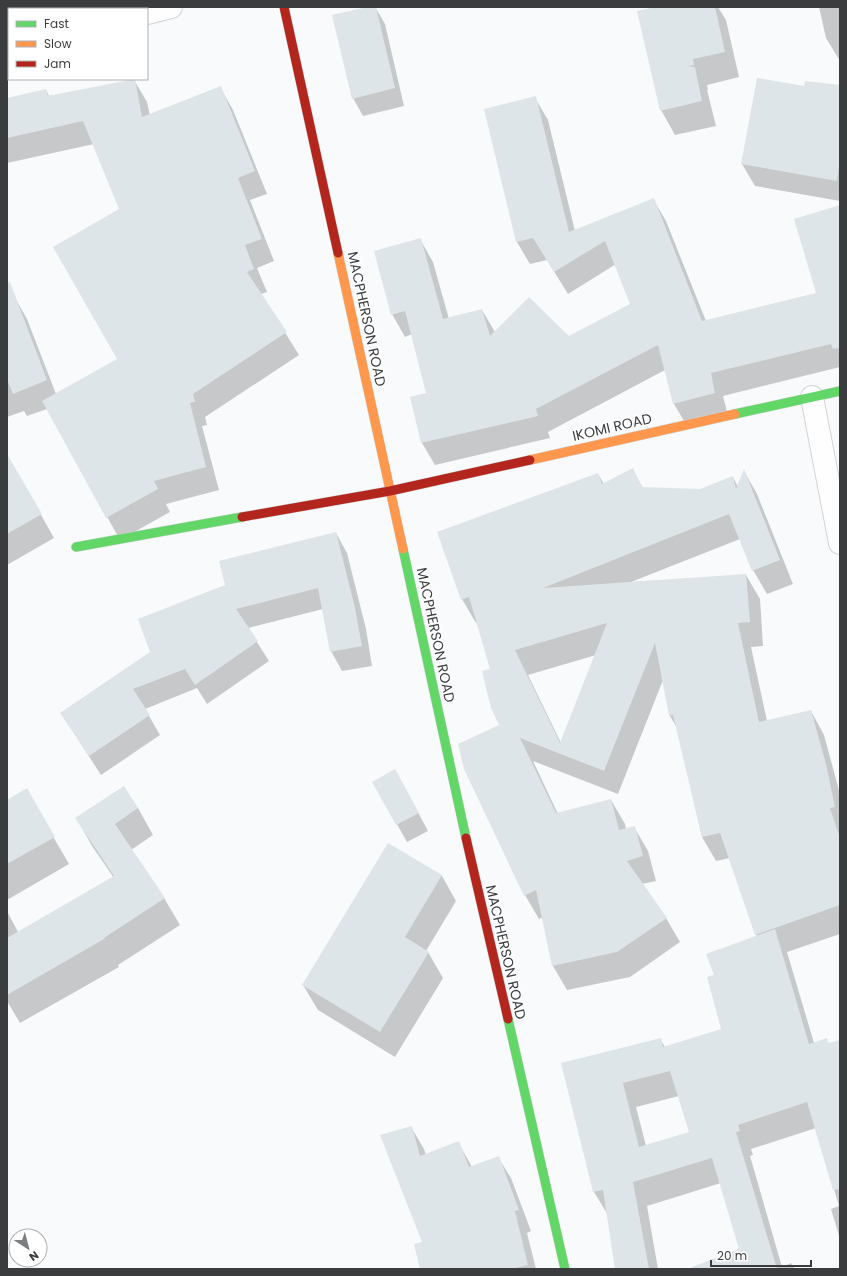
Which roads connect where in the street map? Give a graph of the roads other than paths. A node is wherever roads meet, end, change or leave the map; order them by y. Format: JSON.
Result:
{"nodes":[{"id":1,"x":171,"y":7,"type":"edge"},
{"id":2,"x":284,"y":7,"type":"edge"},
{"id":3,"x":148,"y":13,"type":"edge"},
{"id":4,"x":840,"y":391,"type":"edge"},
{"id":5,"x":812,"y":397,"type":"junction"},
{"id":6,"x":390,"y":491,"type":"junction"},
{"id":7,"x":840,"y":543,"type":"edge"},
{"id":8,"x":76,"y":547,"type":"dead end"},
{"id":9,"x":565,"y":1269,"type":"edge"}],
"edges":[{"from":1,"to":3,"type":"street"},
{"from":2,"to":6,"type":"street","name":"MACPHERSON ROAD"},
{"from":4,"to":5,"type":"street","name":"IKOMI ROAD"},
{"from":5,"to":6,"type":"street","name":"IKOMI ROAD"},
{"from":5,"to":7,"type":"street"},
{"from":6,"to":8,"type":"street","name":"IKOMI ROAD"},
{"from":6,"to":9,"type":"street","name":"MACPHERSON ROAD"}]}
